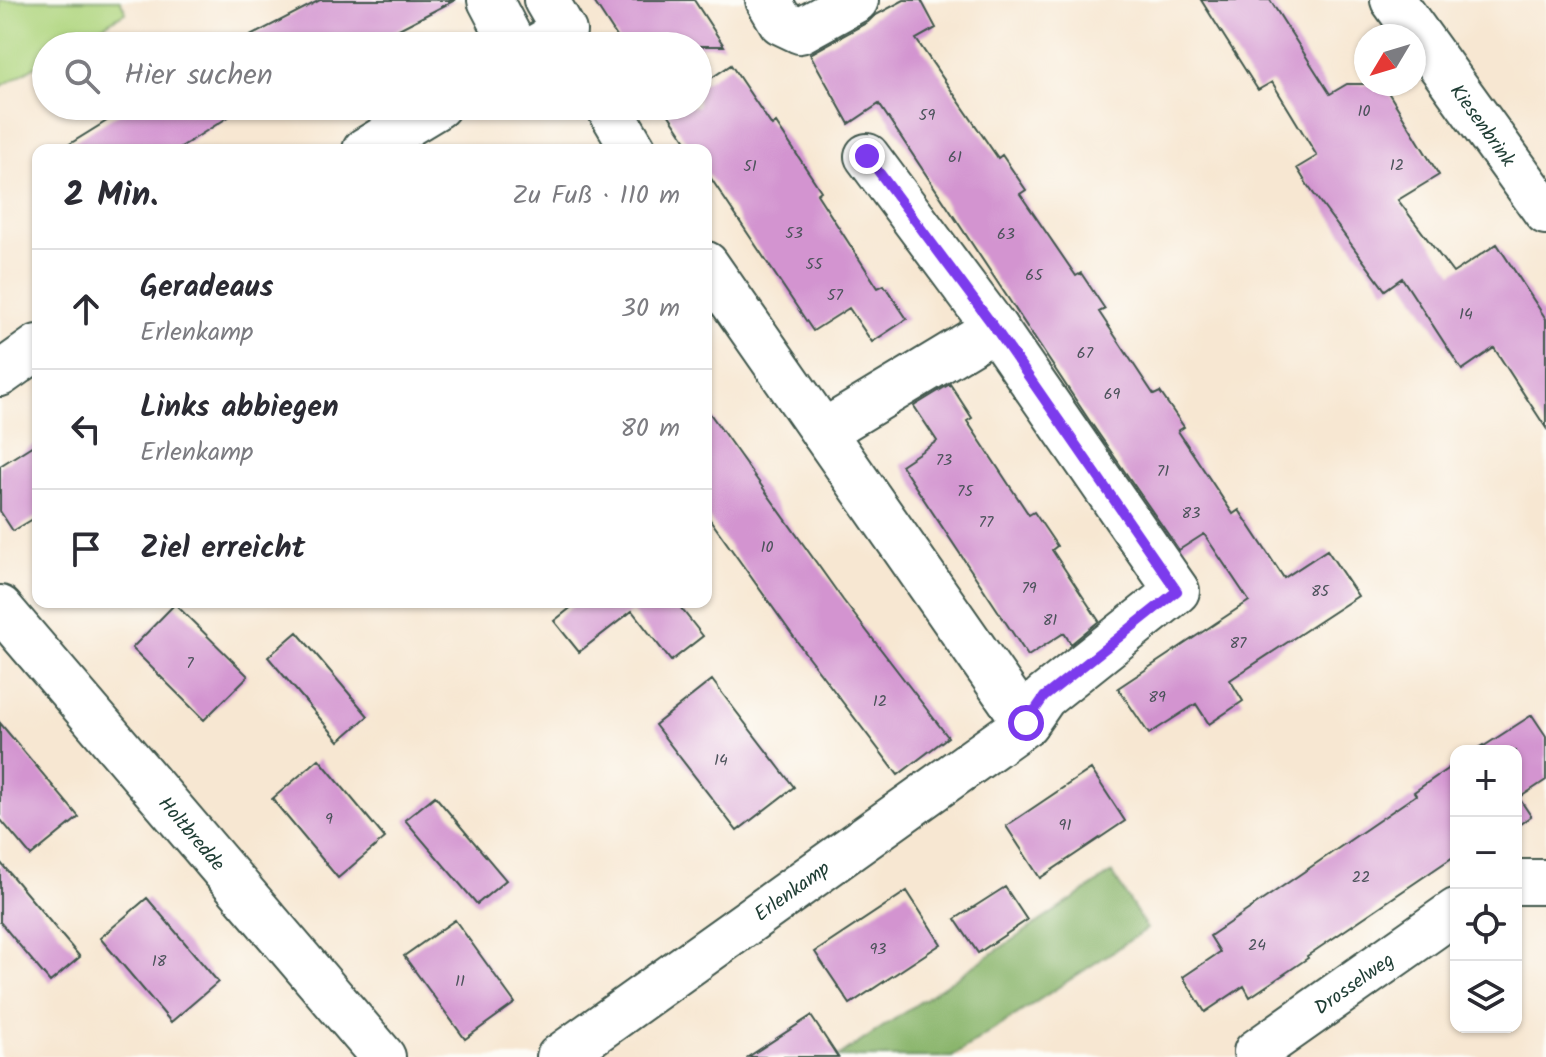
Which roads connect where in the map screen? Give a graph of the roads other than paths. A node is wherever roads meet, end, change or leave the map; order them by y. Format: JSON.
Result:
{"nodes":[{"id":1,"x":490,"y":0,"type":"edge"},
{"id":2,"x":768,"y":0,"type":"edge"},
{"id":3,"x":856,"y":0,"type":"edge"},
{"id":4,"x":1393,"y":0,"type":"edge"},
{"id":5,"x":507,"y":32,"type":"edge"},
{"id":6,"x":415,"y":120,"type":"edge"},
{"id":7,"x":616,"y":120,"type":"edge"},
{"id":8,"x":375,"y":144,"type":"edge"},
{"id":9,"x":630,"y":144,"type":"edge"},
{"id":10,"x":867,"y":156,"type":"dead end"},
{"id":11,"x":1546,"y":212,"type":"edge"},
{"id":12,"x":712,"y":273,"type":"edge"},
{"id":13,"x":995,"y":328,"type":"junction"},
{"id":14,"x":32,"y":351,"type":"edge"},
{"id":15,"x":0,"y":374,"type":"edge"},
{"id":16,"x":823,"y":432,"type":"junction"},
{"id":17,"x":0,"y":608,"type":"edge"},
{"id":18,"x":1026,"y":723,"type":"junction"},
{"id":19,"x":1522,"y":882,"type":"edge"},
{"id":20,"x":1546,"y":882,"type":"edge"},
{"id":21,"x":1450,"y":915,"type":"edge"},
{"id":22,"x":383,"y":1057,"type":"edge"},
{"id":23,"x":559,"y":1057,"type":"edge"},
{"id":24,"x":1260,"y":1057,"type":"edge"}],
"edges":[{"from":1,"to":5,"type":"street"},
{"from":2,"to":3,"type":"street"},
{"from":4,"to":11,"type":"street","name":"Kiesenbrink"},
{"from":6,"to":8,"type":"street"},
{"from":7,"to":9,"type":"street"},
{"from":10,"to":13,"type":"street","name":"Erlenkamp"},
{"from":12,"to":16,"type":"street"},
{"from":13,"to":16,"type":"street"},
{"from":13,"to":18,"type":"street","name":"Erlenkamp"},
{"from":14,"to":15,"type":"street"},
{"from":16,"to":18,"type":"street"},
{"from":17,"to":22,"type":"street","name":"Holtbredde"},
{"from":18,"to":23,"type":"street","name":"Erlenkamp"},
{"from":19,"to":20,"type":"street"},
{"from":21,"to":24,"type":"street","name":"Drosselweg"}]}
